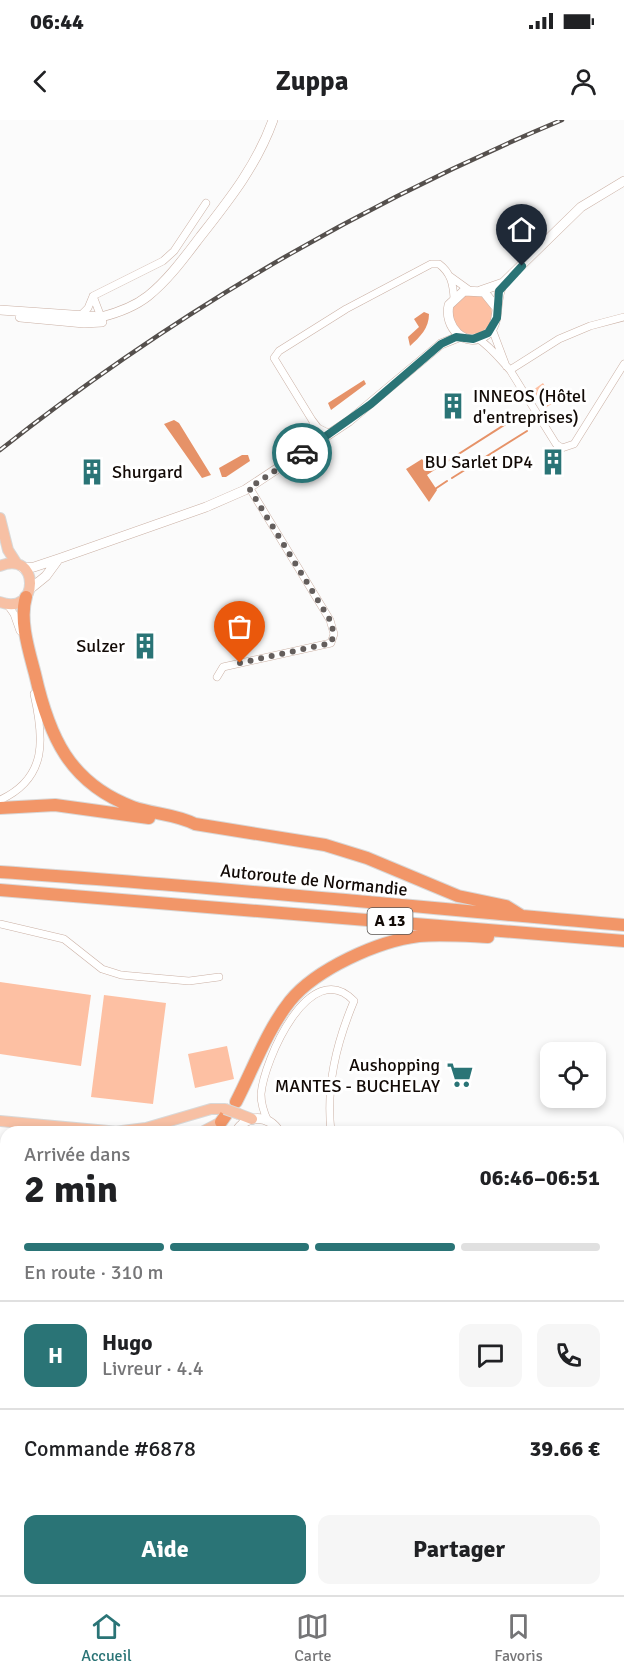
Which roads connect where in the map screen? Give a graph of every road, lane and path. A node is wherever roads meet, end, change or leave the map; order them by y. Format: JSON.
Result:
{"nodes":[{"id":1,"x":273,"y":120,"type":"edge"},
{"id":2,"x":624,"y":181,"type":"edge"},
{"id":3,"x":206,"y":203,"type":"dead end"},
{"id":4,"x":450,"y":276,"type":"junction"},
{"id":5,"x":503,"y":283,"type":"junction"},
{"id":6,"x":469,"y":290,"type":"junction"},
{"id":7,"x":480,"y":291,"type":"junction"},
{"id":8,"x":93,"y":296,"type":"junction"},
{"id":9,"x":454,"y":298,"type":"junction"},
{"id":10,"x":496,"y":307,"type":"junction"},
{"id":11,"x":0,"y":310,"type":"edge"},
{"id":12,"x":0,"y":316,"type":"edge"},
{"id":13,"x":80,"y":316,"type":"junction"},
{"id":14,"x":624,"y":317,"type":"edge"},
{"id":15,"x":98,"y":319,"type":"junction"},
{"id":16,"x":449,"y":322,"type":"junction"},
{"id":17,"x":492,"y":329,"type":"junction"},
{"id":18,"x":461,"y":336,"type":"junction"},
{"id":19,"x":477,"y":338,"type":"junction"},
{"id":20,"x":441,"y":344,"type":"junction"},
{"id":21,"x":624,"y":364,"type":"edge"},
{"id":22,"x":508,"y":368,"type":"junction"},
{"id":23,"x":312,"y":420,"type":"junction"},
{"id":24,"x":330,"y":434,"type":"junction"},
{"id":25,"x":315,"y":444,"type":"junction"},
{"id":26,"x":249,"y":488,"type":"junction"},
{"id":27,"x":0,"y":520,"type":"edge"},
{"id":28,"x":0,"y":555,"type":"edge"},
{"id":29,"x":61,"y":558,"type":"junction"},
{"id":30,"x":0,"y":566,"type":"edge"},
{"id":31,"x":20,"y":566,"type":"junction"},
{"id":32,"x":28,"y":593,"type":"junction"},
{"id":33,"x":3,"y":603,"type":"edge"},
{"id":34,"x":217,"y":677,"type":"dead end"},
{"id":35,"x":0,"y":800,"type":"edge"},
{"id":36,"x":0,"y":808,"type":"edge"},
{"id":37,"x":195,"y":824,"type":"junction"},
{"id":38,"x":0,"y":872,"type":"edge"},
{"id":39,"x":0,"y":890,"type":"edge"},
{"id":40,"x":522,"y":916,"type":"junction"},
{"id":41,"x":0,"y":924,"type":"edge"},
{"id":42,"x":624,"y":925,"type":"edge"},
{"id":43,"x":514,"y":932,"type":"junction"},
{"id":44,"x":624,"y":941,"type":"edge"},
{"id":45,"x":337,"y":966,"type":"junction"},
{"id":46,"x":219,"y":977,"type":"dead end"},
{"id":47,"x":283,"y":1029,"type":"junction"},
{"id":48,"x":237,"y":1108,"type":"junction"},
{"id":49,"x":224,"y":1116,"type":"junction"},
{"id":50,"x":252,"y":1119,"type":"junction"},
{"id":51,"x":0,"y":1121,"type":"edge"},
{"id":52,"x":268,"y":1121,"type":"junction"},
{"id":53,"x":24,"y":1124,"type":"junction"},
{"id":54,"x":26,"y":1126,"type":"edge"},
{"id":55,"x":47,"y":1126,"type":"edge"},
{"id":56,"x":152,"y":1126,"type":"edge"},
{"id":57,"x":210,"y":1126,"type":"edge"},
{"id":58,"x":241,"y":1126,"type":"edge"},
{"id":59,"x":273,"y":1126,"type":"edge"},
{"id":60,"x":331,"y":1126,"type":"edge"}],
"edges":[{"from":1,"to":15,"type":"street"},
{"from":2,"to":5,"type":"street"},
{"from":3,"to":8,"type":"street"},
{"from":4,"to":6,"type":"street"},
{"from":4,"to":9,"type":"street"},
{"from":4,"to":23,"type":"street"},
{"from":5,"to":7,"type":"street"},
{"from":5,"to":10,"type":"street"},
{"from":6,"to":7,"type":"street"},
{"from":6,"to":9,"type":"street"},
{"from":7,"to":10,"type":"street"},
{"from":8,"to":13,"type":"street"},
{"from":8,"to":15,"type":"street"},
{"from":9,"to":16,"type":"street"},
{"from":10,"to":17,"type":"street"},
{"from":11,"to":13,"type":"street"},
{"from":12,"to":15,"type":"street"},
{"from":13,"to":15,"type":"street"},
{"from":14,"to":22,"type":"street"},
{"from":16,"to":18,"type":"street"},
{"from":16,"to":20,"type":"street"},
{"from":17,"to":19,"type":"street"},
{"from":17,"to":22,"type":"street"},
{"from":18,"to":19,"type":"street"},
{"from":18,"to":20,"type":"street"},
{"from":19,"to":22,"type":"street"},
{"from":20,"to":24,"type":"street"},
{"from":21,"to":22,"type":"street"},
{"from":23,"to":24,"type":"street"},
{"from":23,"to":25,"type":"street"},
{"from":24,"to":25,"type":"street"},
{"from":25,"to":26,"type":"street"},
{"from":26,"to":29,"type":"street"},
{"from":26,"to":34,"type":"street"},
{"from":27,"to":28,"type":"main road"},
{"from":27,"to":31,"type":"main road"},
{"from":29,"to":31,"type":"street"},
{"from":29,"to":32,"type":"street"},
{"from":30,"to":31,"type":"main road"},
{"from":31,"to":32,"type":"main road"},
{"from":32,"to":33,"type":"main road"},
{"from":32,"to":37,"type":"highway"},
{"from":33,"to":35,"type":"street"},
{"from":36,"to":37,"type":"highway"},
{"from":37,"to":40,"type":"highway"},
{"from":38,"to":40,"type":"highway","name":"Autoroute de Normandie","number":"A 13"},
{"from":39,"to":43,"type":"highway","name":"Autoroute de Normandie","number":"A 13"},
{"from":40,"to":42,"type":"highway","name":"Autoroute de Normandie","number":"A 13"},
{"from":41,"to":46,"type":"street"},
{"from":43,"to":44,"type":"highway","name":"Autoroute de Normandie","number":"A 13"},
{"from":43,"to":45,"type":"highway"},
{"from":45,"to":47,"type":"highway"},
{"from":45,"to":48,"type":"highway"},
{"from":47,"to":52,"type":"street"},
{"from":47,"to":60,"type":"street"},
{"from":48,"to":49,"type":"main road","bridge":true},
{"from":48,"to":50,"type":"main road"},
{"from":49,"to":56,"type":"main road"},
{"from":49,"to":57,"type":"main road"},
{"from":50,"to":52,"type":"street"},
{"from":50,"to":58,"type":"street"},
{"from":51,"to":53,"type":"main road"},
{"from":52,"to":59,"type":"street"},
{"from":53,"to":54,"type":"street"},
{"from":53,"to":55,"type":"main road"}]}
